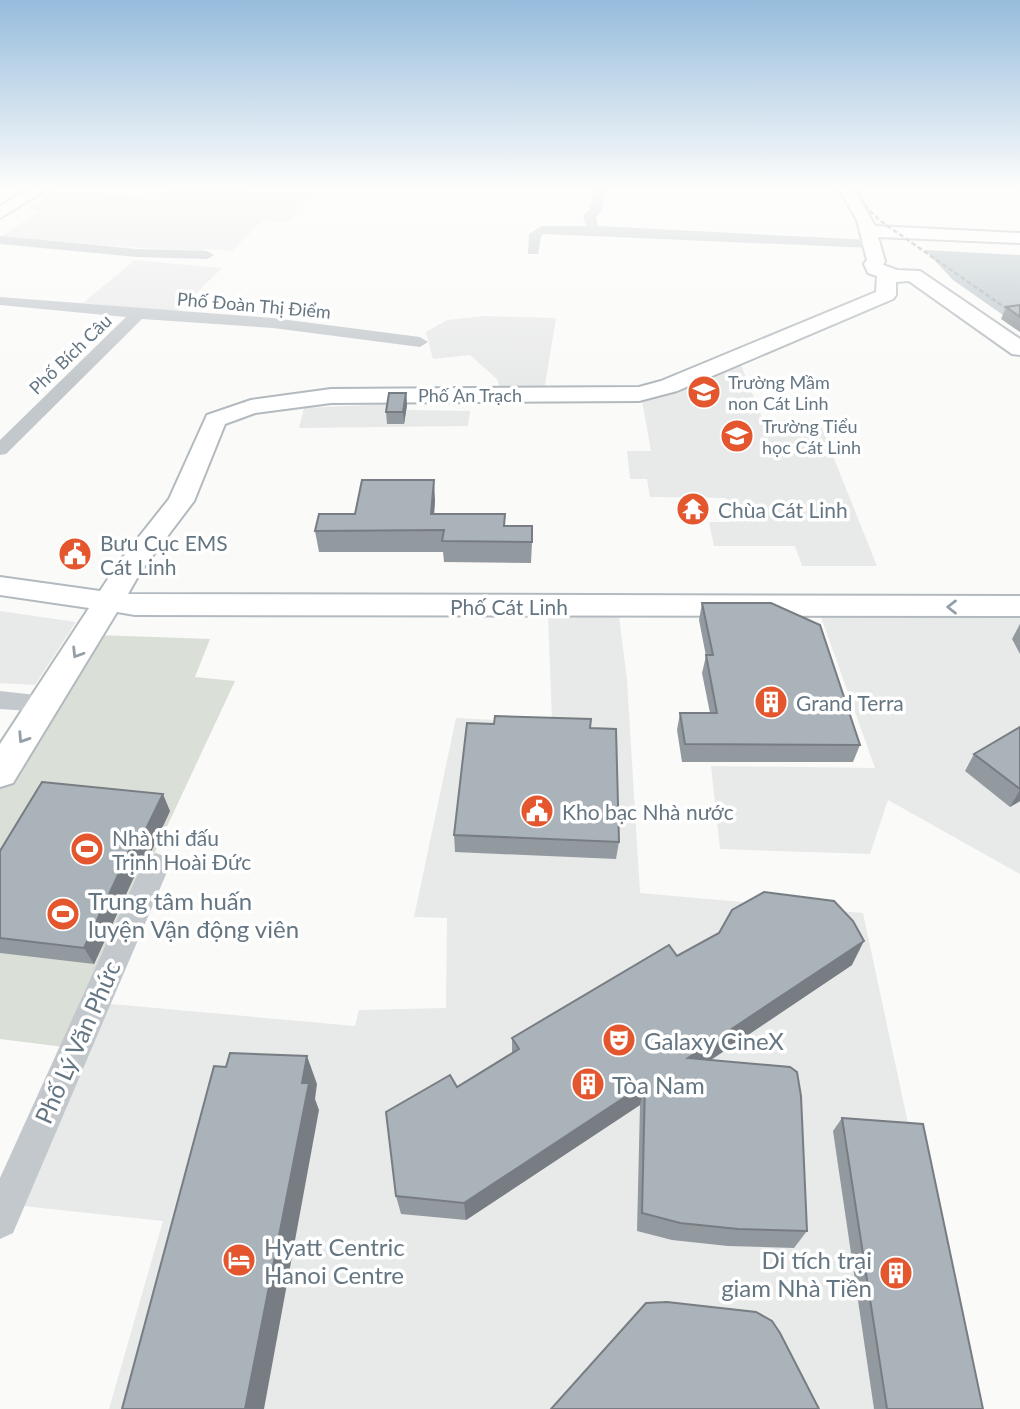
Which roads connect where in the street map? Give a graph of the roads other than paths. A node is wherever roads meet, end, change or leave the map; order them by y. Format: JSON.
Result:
{"nodes":[{"id":1,"x":124,"y":252,"type":"edge"},
{"id":2,"x":885,"y":252,"type":"edge"},
{"id":3,"x":888,"y":252,"type":"junction"},
{"id":4,"x":207,"y":255,"type":"dead end"},
{"id":5,"x":1,"y":302,"type":"edge"},
{"id":6,"x":138,"y":314,"type":"junction"},
{"id":7,"x":420,"y":342,"type":"dead end"},
{"id":8,"x":1020,"y":349,"type":"edge"},
{"id":9,"x":0,"y":450,"type":"edge"},
{"id":10,"x":0,"y":573,"type":"edge"},
{"id":11,"x":0,"y":586,"type":"edge"},
{"id":12,"x":111,"y":595,"type":"junction"},
{"id":13,"x":1020,"y":607,"type":"edge"},
{"id":14,"x":0,"y":700,"type":"edge"},
{"id":15,"x":45,"y":704,"type":"junction"},
{"id":16,"x":0,"y":773,"type":"edge"},
{"id":17,"x":156,"y":865,"type":"dead end"},
{"id":18,"x":0,"y":1220,"type":"edge"}],
"edges":[{"from":1,"to":4,"type":"street"},
{"from":2,"to":3,"type":"street"},
{"from":3,"to":8,"type":"street"},
{"from":3,"to":12,"type":"street","name":"Phố An Trạch"},
{"from":5,"to":6,"type":"street","name":"Phố Đoàn Thị Điểm"},
{"from":6,"to":7,"type":"street","name":"Phố Đoàn Thị Điểm"},
{"from":6,"to":9,"type":"street","name":"Phố Bích Câu"},
{"from":10,"to":12,"type":"street","name":"Phố Cát Linh"},
{"from":11,"to":12,"type":"street","name":"Phố Cát Linh"},
{"from":13,"to":12,"type":"street","name":"Phố Cát Linh","one_way":true},
{"from":12,"to":15,"type":"street","one_way":true},
{"from":14,"to":15,"type":"street"},
{"from":15,"to":16,"type":"street","one_way":true},
{"from":17,"to":18,"type":"street","name":"Phố Lý Văn Phức"}]}
